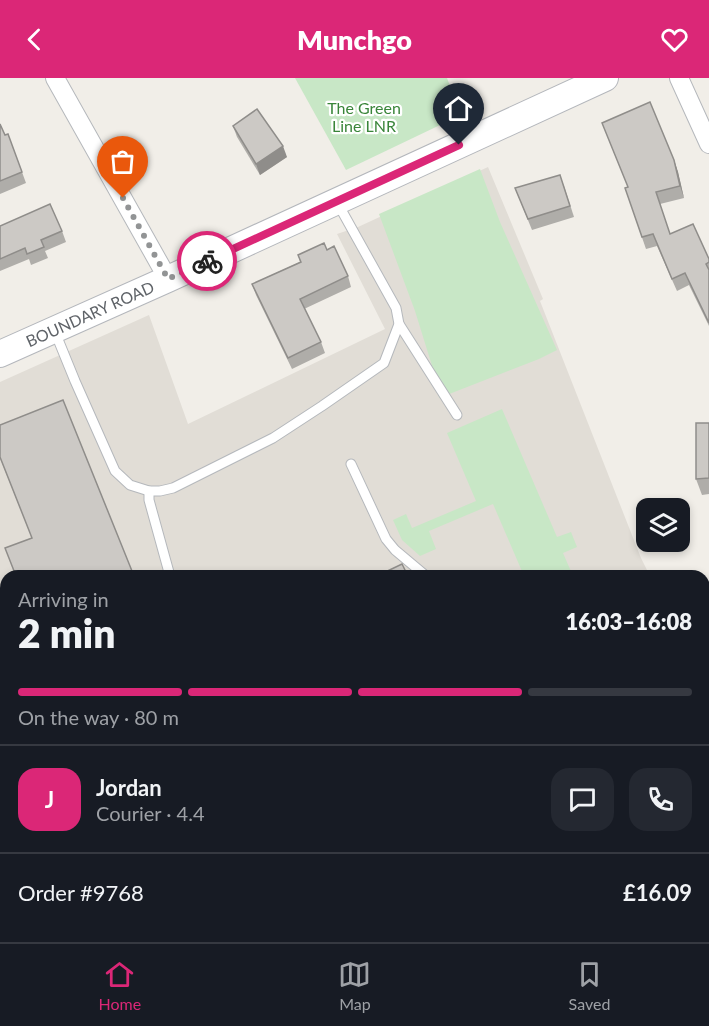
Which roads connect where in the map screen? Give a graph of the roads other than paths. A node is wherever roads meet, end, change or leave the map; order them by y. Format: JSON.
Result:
{"nodes":[{"id":1,"x":55,"y":78,"type":"edge"},
{"id":2,"x":605,"y":78,"type":"edge"},
{"id":3,"x":679,"y":78,"type":"edge"},
{"id":4,"x":709,"y":144,"type":"edge"},
{"id":5,"x":336,"y":201,"type":"junction"},
{"id":6,"x":168,"y":279,"type":"junction"},
{"id":7,"x":399,"y":324,"type":"junction"},
{"id":8,"x":55,"y":330,"type":"junction"},
{"id":9,"x":0,"y":354,"type":"edge"},
{"id":10,"x":458,"y":415,"type":"dead end"},
{"id":11,"x":351,"y":464,"type":"dead end"},
{"id":12,"x":149,"y":491,"type":"junction"},
{"id":13,"x":168,"y":570,"type":"edge"},
{"id":14,"x":419,"y":570,"type":"edge"}],
"edges":[{"from":1,"to":6,"type":"street"},
{"from":2,"to":5,"type":"street","name":"BOUNDARY ROAD"},
{"from":3,"to":4,"type":"street"},
{"from":5,"to":6,"type":"street","name":"BOUNDARY ROAD"},
{"from":5,"to":7,"type":"lane"},
{"from":6,"to":8,"type":"street","name":"BOUNDARY ROAD"},
{"from":7,"to":10,"type":"lane"},
{"from":7,"to":12,"type":"lane"},
{"from":8,"to":9,"type":"street","name":"BOUNDARY ROAD"},
{"from":8,"to":12,"type":"lane"},
{"from":11,"to":14,"type":"lane"},
{"from":12,"to":13,"type":"lane"}]}
